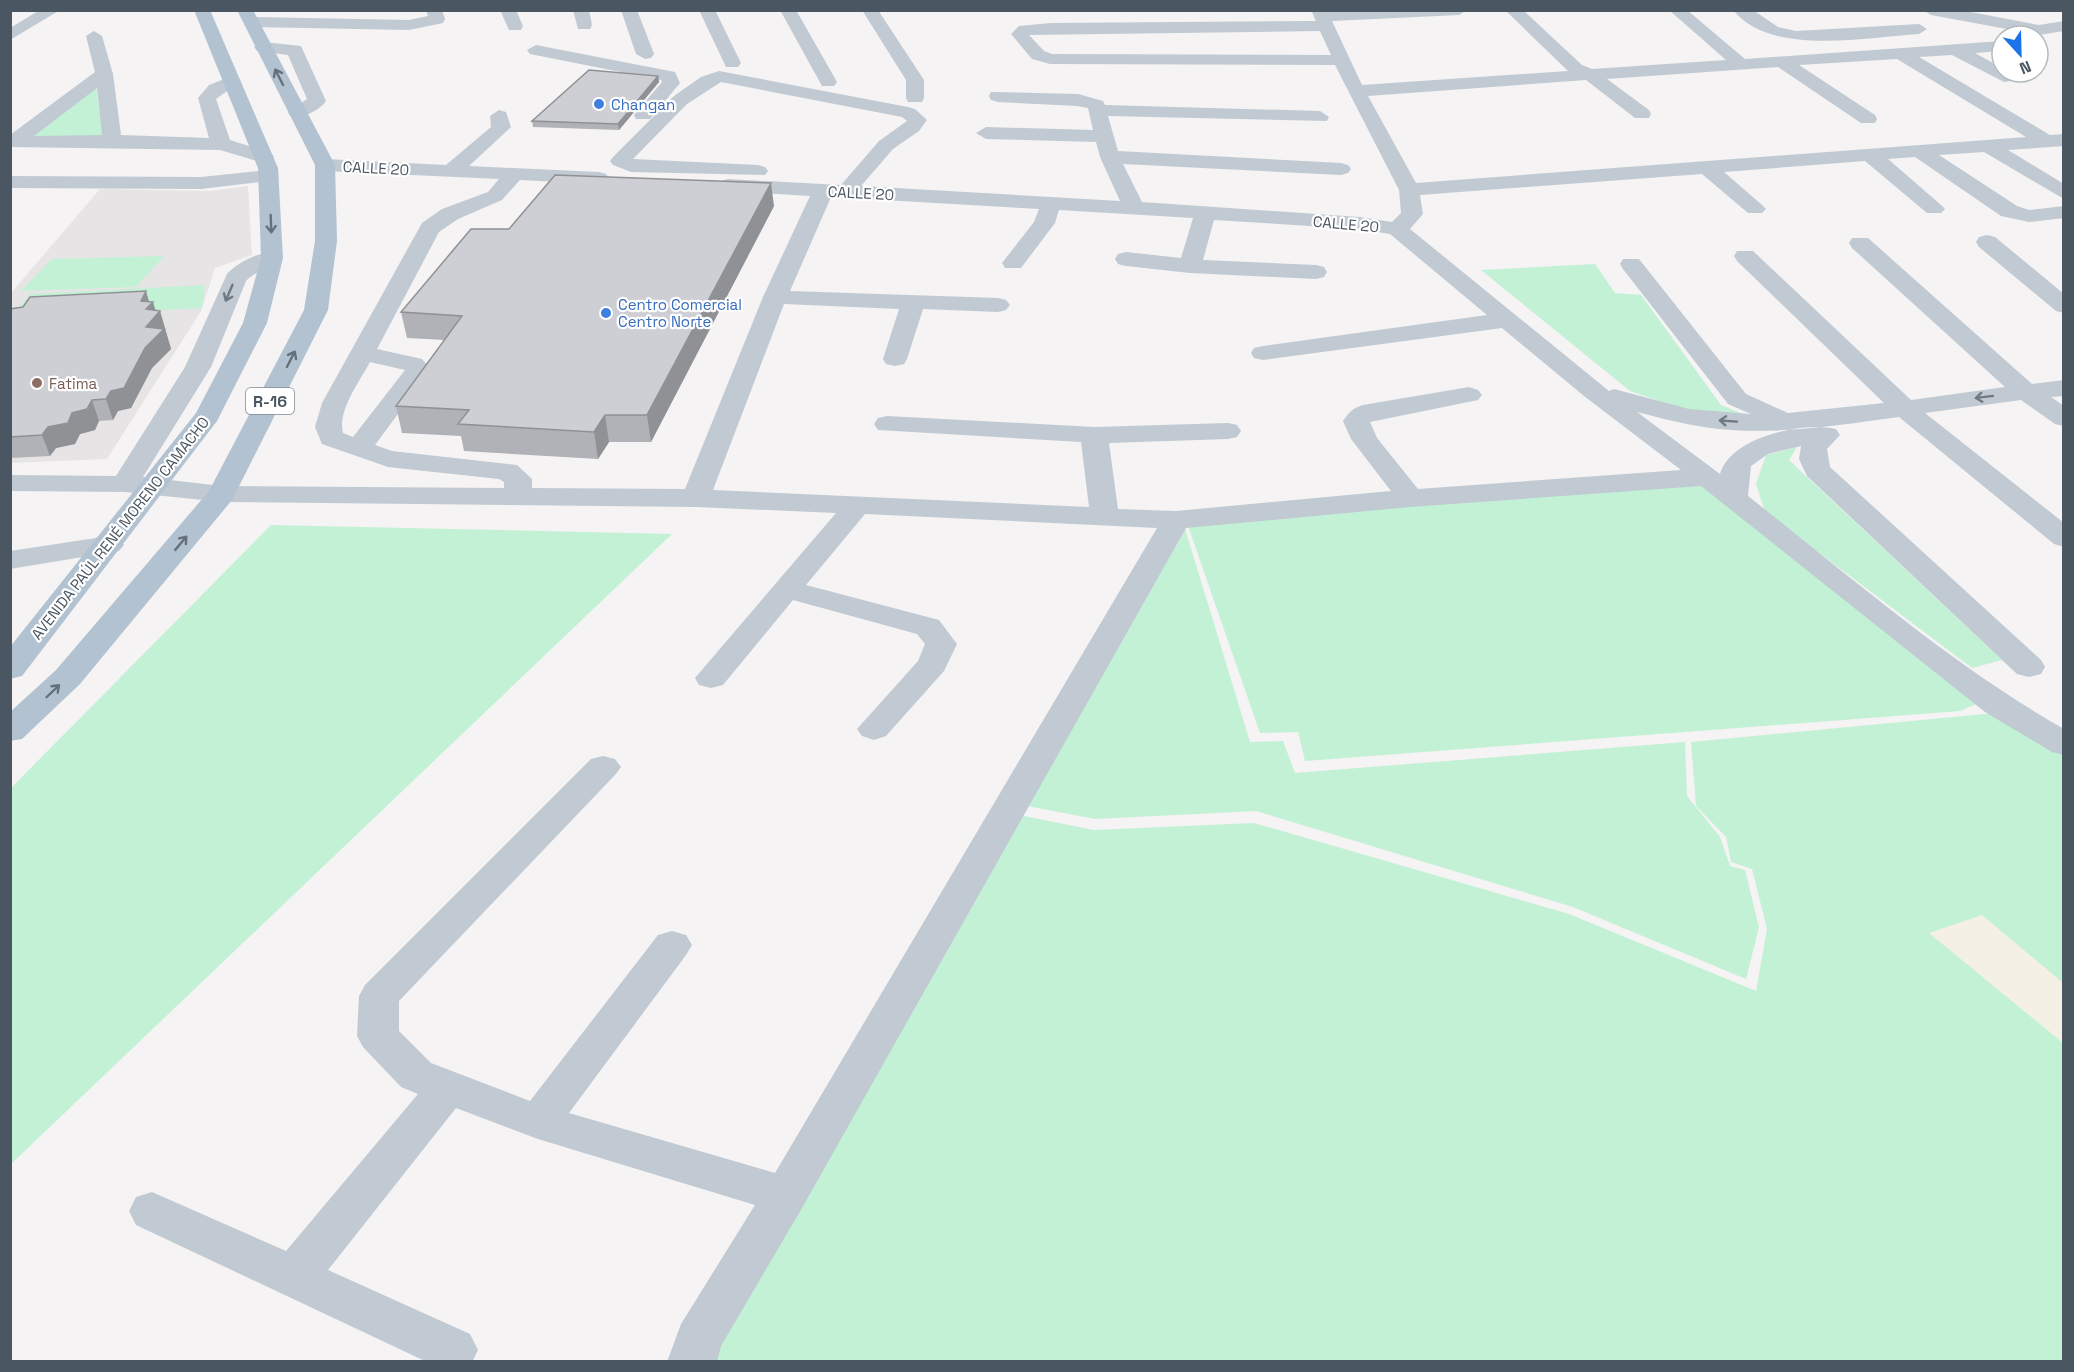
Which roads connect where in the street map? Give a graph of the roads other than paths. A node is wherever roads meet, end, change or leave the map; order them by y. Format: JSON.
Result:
{"nodes":[{"id":1,"x":52,"y":10,"type":"edge"},
{"id":2,"x":202,"y":10,"type":"edge"},
{"id":3,"x":434,"y":10,"type":"edge"},
{"id":4,"x":629,"y":10,"type":"edge"},
{"id":5,"x":707,"y":10,"type":"edge"},
{"id":6,"x":788,"y":10,"type":"edge"},
{"id":7,"x":870,"y":10,"type":"edge"},
{"id":8,"x":1063,"y":10,"type":"edge"},
{"id":9,"x":1460,"y":10,"type":"edge"},
{"id":10,"x":1513,"y":10,"type":"edge"},
{"id":11,"x":1677,"y":10,"type":"edge"},
{"id":12,"x":1741,"y":10,"type":"edge"},
{"id":13,"x":1931,"y":10,"type":"edge"},
{"id":14,"x":248,"y":16,"type":"edge"},
{"id":15,"x":281,"y":16,"type":"edge"},
{"id":16,"x":326,"y":17,"type":"edge"},
{"id":17,"x":1323,"y":19,"type":"edge"},
{"id":18,"x":2064,"y":26,"type":"edge"},
{"id":19,"x":10,"y":35,"type":"edge"},
{"id":20,"x":94,"y":36,"type":"dead end"},
{"id":21,"x":1990,"y":41,"type":"edge"},
{"id":22,"x":1990,"y":45,"type":"edge"},
{"id":23,"x":1955,"y":49,"type":"junction"},
{"id":24,"x":536,"y":50,"type":"dead end"},
{"id":25,"x":1900,"y":53,"type":"junction"},
{"id":26,"x":645,"y":54,"type":"dead end"},
{"id":27,"x":1342,"y":60,"type":"junction"},
{"id":28,"x":1782,"y":62,"type":"junction"},
{"id":29,"x":732,"y":63,"type":"dead end"},
{"id":30,"x":1742,"y":65,"type":"junction"},
{"id":31,"x":1990,"y":69,"type":"edge"},
{"id":32,"x":104,"y":74,"type":"junction"},
{"id":33,"x":1590,"y":75,"type":"junction"},
{"id":34,"x":232,"y":81,"type":"junction"},
{"id":35,"x":828,"y":82,"type":"dead end"},
{"id":36,"x":1356,"y":91,"type":"junction"},
{"id":37,"x":998,"y":96,"type":"dead end"},
{"id":38,"x":915,"y":98,"type":"dead end"},
{"id":39,"x":1100,"y":110,"type":"junction"},
{"id":40,"x":1642,"y":114,"type":"dead end"},
{"id":41,"x":499,"y":116,"type":"dead end"},
{"id":42,"x":1320,"y":117,"type":"dead end"},
{"id":43,"x":1868,"y":118,"type":"dead end"},
{"id":44,"x":986,"y":133,"type":"dead end"},
{"id":45,"x":1105,"y":136,"type":"junction"},
{"id":46,"x":218,"y":138,"type":"junction"},
{"id":47,"x":112,"y":141,"type":"junction"},
{"id":48,"x":2054,"y":141,"type":"edge"},
{"id":49,"x":1986,"y":146,"type":"junction"},
{"id":50,"x":609,"y":147,"type":"dead end"},
{"id":51,"x":1917,"y":150,"type":"junction"},
{"id":52,"x":2064,"y":152,"type":"edge"},
{"id":53,"x":1869,"y":154,"type":"junction"},
{"id":54,"x":1110,"y":157,"type":"junction"},
{"id":55,"x":441,"y":158,"type":"junction"},
{"id":56,"x":325,"y":165,"type":"junction"},
{"id":57,"x":520,"y":165,"type":"junction"},
{"id":58,"x":267,"y":167,"type":"junction"},
{"id":59,"x":1706,"y":167,"type":"junction"},
{"id":60,"x":390,"y":168,"type":"junction"},
{"id":61,"x":1341,"y":169,"type":"dead end"},
{"id":62,"x":16,"y":179,"type":"edge"},
{"id":63,"x":853,"y":183,"type":"junction"},
{"id":64,"x":1409,"y":190,"type":"junction"},
{"id":65,"x":823,"y":191,"type":"junction"},
{"id":66,"x":2064,"y":193,"type":"edge"},
{"id":67,"x":1051,"y":204,"type":"junction"},
{"id":68,"x":1134,"y":208,"type":"junction"},
{"id":69,"x":1934,"y":208,"type":"dead end"},
{"id":70,"x":1755,"y":209,"type":"dead end"},
{"id":71,"x":2064,"y":212,"type":"edge"},
{"id":72,"x":1205,"y":214,"type":"junction"},
{"id":73,"x":1397,"y":229,"type":"junction"},
{"id":74,"x":1987,"y":242,"type":"dead end"},
{"id":75,"x":1860,"y":243,"type":"dead end"},
{"id":76,"x":1745,"y":256,"type":"dead end"},
{"id":77,"x":272,"y":258,"type":"junction"},
{"id":78,"x":1126,"y":259,"type":"dead end"},
{"id":79,"x":1013,"y":263,"type":"dead end"},
{"id":80,"x":1631,"y":264,"type":"dead end"},
{"id":81,"x":1190,"y":266,"type":"junction"},
{"id":82,"x":1316,"y":272,"type":"dead end"},
{"id":83,"x":775,"y":297,"type":"junction"},
{"id":84,"x":913,"y":303,"type":"junction"},
{"id":85,"x":998,"y":305,"type":"dead end"},
{"id":86,"x":2064,"y":306,"type":"edge"},
{"id":87,"x":1508,"y":320,"type":"junction"},
{"id":88,"x":363,"y":353,"type":"junction"},
{"id":89,"x":1263,"y":353,"type":"dead end"},
{"id":90,"x":895,"y":359,"type":"dead end"},
{"id":91,"x":1593,"y":391,"type":"junction"},
{"id":92,"x":2026,"y":392,"type":"junction"},
{"id":93,"x":1469,"y":395,"type":"dead end"},
{"id":94,"x":2061,"y":407,"type":"edge"},
{"id":95,"x":1912,"y":415,"type":"junction"},
{"id":96,"x":1788,"y":419,"type":"junction"},
{"id":97,"x":887,"y":424,"type":"dead end"},
{"id":98,"x":1227,"y":431,"type":"dead end"},
{"id":99,"x":1094,"y":435,"type":"junction"},
{"id":100,"x":1827,"y":435,"type":"junction"},
{"id":101,"x":358,"y":449,"type":"junction"},
{"id":102,"x":1707,"y":477,"type":"junction"},
{"id":103,"x":10,"y":483,"type":"edge"},
{"id":104,"x":125,"y":484,"type":"junction"},
{"id":105,"x":153,"y":488,"type":"junction"},
{"id":106,"x":222,"y":494,"type":"junction"},
{"id":107,"x":518,"y":496,"type":"junction"},
{"id":108,"x":696,"y":498,"type":"junction"},
{"id":109,"x":1410,"y":498,"type":"junction"},
{"id":110,"x":1734,"y":498,"type":"junction"},
{"id":111,"x":857,"y":506,"type":"junction"},
{"id":112,"x":1105,"y":517,"type":"junction"},
{"id":113,"x":1176,"y":520,"type":"junction"},
{"id":114,"x":2064,"y":538,"type":"edge"},
{"id":115,"x":109,"y":545,"type":"junction"},
{"id":116,"x":10,"y":560,"type":"edge"},
{"id":117,"x":786,"y":589,"type":"junction"},
{"id":118,"x":2029,"y":667,"type":"dead end"},
{"id":119,"x":10,"y":669,"type":"edge"},
{"id":120,"x":711,"y":678,"type":"dead end"},
{"id":121,"x":874,"y":729,"type":"dead end"},
{"id":122,"x":10,"y":731,"type":"edge"},
{"id":123,"x":2064,"y":744,"type":"edge"},
{"id":124,"x":603,"y":767,"type":"dead end"},
{"id":125,"x":672,"y":945,"type":"dead end"},
{"id":126,"x":449,"y":1087,"type":"junction"},
{"id":127,"x":538,"y":1122,"type":"junction"},
{"id":128,"x":786,"y":1195,"type":"junction"},
{"id":129,"x":152,"y":1211,"type":"dead end"},
{"id":130,"x":293,"y":1277,"type":"junction"},
{"id":131,"x":453,"y":1350,"type":"dead end"},
{"id":132,"x":692,"y":1362,"type":"edge"}],
"edges":[{"from":1,"to":19,"type":"street"},
{"from":2,"to":34,"type":"main road","name":"AVENIDA PAÚL RENÉ MORENO CAMACHO","number":"R-16"},
{"from":3,"to":16,"type":"street"},
{"from":4,"to":26,"type":"street"},
{"from":5,"to":29,"type":"street"},
{"from":6,"to":35,"type":"street"},
{"from":7,"to":38,"type":"street"},
{"from":8,"to":17,"type":"street"},
{"from":9,"to":17,"type":"street"},
{"from":10,"to":33,"type":"street"},
{"from":11,"to":30,"type":"street"},
{"from":12,"to":21,"type":"street"},
{"from":13,"to":18,"type":"street"},
{"from":14,"to":15,"type":"street"},
{"from":56,"to":14,"type":"main road","number":"R-16","one_way":true},
{"from":15,"to":16,"type":"street"},
{"from":17,"to":27,"type":"street"},
{"from":17,"to":27,"type":"street"},
{"from":20,"to":32,"type":"street"},
{"from":22,"to":23,"type":"street"},
{"from":23,"to":25,"type":"street"},
{"from":23,"to":31,"type":"street"},
{"from":24,"to":50,"type":"street"},
{"from":25,"to":28,"type":"street"},
{"from":25,"to":48,"type":"street"},
{"from":27,"to":36,"type":"street"},
{"from":28,"to":30,"type":"street"},
{"from":28,"to":43,"type":"street"},
{"from":30,"to":33,"type":"street"},
{"from":32,"to":47,"type":"street"},
{"from":32,"to":47,"type":"street"},
{"from":33,"to":36,"type":"street"},
{"from":33,"to":40,"type":"street"},
{"from":34,"to":46,"type":"street"},
{"from":34,"to":58,"type":"main road","name":"AVENIDA PAÚL RENÉ MORENO CAMACHO","number":"R-16"},
{"from":36,"to":64,"type":"street"},
{"from":37,"to":39,"type":"street"},
{"from":39,"to":42,"type":"street"},
{"from":39,"to":45,"type":"street"},
{"from":41,"to":55,"type":"street"},
{"from":44,"to":45,"type":"street"},
{"from":45,"to":54,"type":"street"},
{"from":46,"to":47,"type":"street"},
{"from":46,"to":58,"type":"street"},
{"from":48,"to":49,"type":"street"},
{"from":48,"to":52,"type":"street"},
{"from":49,"to":51,"type":"street"},
{"from":49,"to":66,"type":"street"},
{"from":51,"to":53,"type":"street"},
{"from":51,"to":71,"type":"street"},
{"from":53,"to":59,"type":"street"},
{"from":53,"to":69,"type":"street"},
{"from":54,"to":61,"type":"street"},
{"from":54,"to":68,"type":"street"},
{"from":55,"to":57,"type":"street","name":"CALLE 20"},
{"from":55,"to":60,"type":"street","name":"CALLE 20"},
{"from":55,"to":60,"type":"street"},
{"from":56,"to":60,"type":"street","name":"CALLE 20"},
{"from":106,"to":56,"type":"main road","number":"R-16","one_way":true},
{"from":57,"to":65,"type":"street","name":"CALLE 20"},
{"from":57,"to":88,"type":"street"},
{"from":58,"to":62,"type":"street"},
{"from":58,"to":77,"type":"main road","name":"AVENIDA PAÚL RENÉ MORENO CAMACHO","number":"R-16","one_way":true},
{"from":59,"to":64,"type":"street"},
{"from":59,"to":70,"type":"street"},
{"from":63,"to":63,"type":"street"},
{"from":63,"to":65,"type":"street","name":"CALLE 20"},
{"from":63,"to":67,"type":"street","name":"CALLE 20"},
{"from":64,"to":73,"type":"street"},
{"from":65,"to":83,"type":"street"},
{"from":67,"to":68,"type":"street","name":"CALLE 20"},
{"from":67,"to":79,"type":"street"},
{"from":68,"to":72,"type":"street","name":"CALLE 20"},
{"from":72,"to":73,"type":"street","name":"CALLE 20"},
{"from":72,"to":81,"type":"street"},
{"from":73,"to":87,"type":"street"},
{"from":74,"to":86,"type":"street"},
{"from":75,"to":92,"type":"street"},
{"from":76,"to":95,"type":"street"},
{"from":77,"to":104,"type":"street","one_way":true},
{"from":77,"to":105,"type":"main road","name":"AVENIDA PAÚL RENÉ MORENO CAMACHO","number":"R-16"},
{"from":78,"to":81,"type":"street"},
{"from":80,"to":96,"type":"street"},
{"from":81,"to":82,"type":"street"},
{"from":83,"to":84,"type":"street"},
{"from":83,"to":108,"type":"street"},
{"from":84,"to":85,"type":"street"},
{"from":84,"to":90,"type":"street"},
{"from":87,"to":89,"type":"street"},
{"from":87,"to":91,"type":"street"},
{"from":88,"to":101,"type":"street"},
{"from":88,"to":101,"type":"street"},
{"from":96,"to":91,"type":"street","one_way":true},
{"from":91,"to":102,"type":"street"},
{"from":92,"to":94,"type":"street"},
{"from":92,"to":95,"type":"street","one_way":true},
{"from":93,"to":109,"type":"street"},
{"from":94,"to":95,"type":"street"},
{"from":95,"to":96,"type":"street"},
{"from":95,"to":100,"type":"street"},
{"from":95,"to":114,"type":"street"},
{"from":97,"to":99,"type":"street"},
{"from":98,"to":99,"type":"street"},
{"from":99,"to":112,"type":"street"},
{"from":100,"to":110,"type":"street"},
{"from":100,"to":118,"type":"street"},
{"from":101,"to":107,"type":"street"},
{"from":102,"to":109,"type":"street"},
{"from":102,"to":110,"type":"street"},
{"from":103,"to":104,"type":"street"},
{"from":104,"to":105,"type":"street"},
{"from":105,"to":106,"type":"street"},
{"from":105,"to":115,"type":"main road","name":"AVENIDA PAÚL RENÉ MORENO CAMACHO","number":"R-16"},
{"from":106,"to":107,"type":"street"},
{"from":122,"to":106,"type":"main road","number":"R-16","one_way":true},
{"from":107,"to":108,"type":"street"},
{"from":108,"to":111,"type":"street"},
{"from":109,"to":113,"type":"street"},
{"from":110,"to":123,"type":"street"},
{"from":111,"to":112,"type":"street"},
{"from":111,"to":117,"type":"street"},
{"from":112,"to":113,"type":"street"},
{"from":113,"to":128,"type":"street"},
{"from":115,"to":116,"type":"street"},
{"from":115,"to":119,"type":"main road","name":"AVENIDA PAÚL RENÉ MORENO CAMACHO","number":"R-16"},
{"from":117,"to":120,"type":"street"},
{"from":117,"to":121,"type":"street"},
{"from":124,"to":126,"type":"street"},
{"from":125,"to":127,"type":"street"},
{"from":126,"to":127,"type":"street"},
{"from":126,"to":130,"type":"street"},
{"from":127,"to":128,"type":"street"},
{"from":128,"to":132,"type":"street"},
{"from":129,"to":130,"type":"street"},
{"from":130,"to":131,"type":"street"}]}
